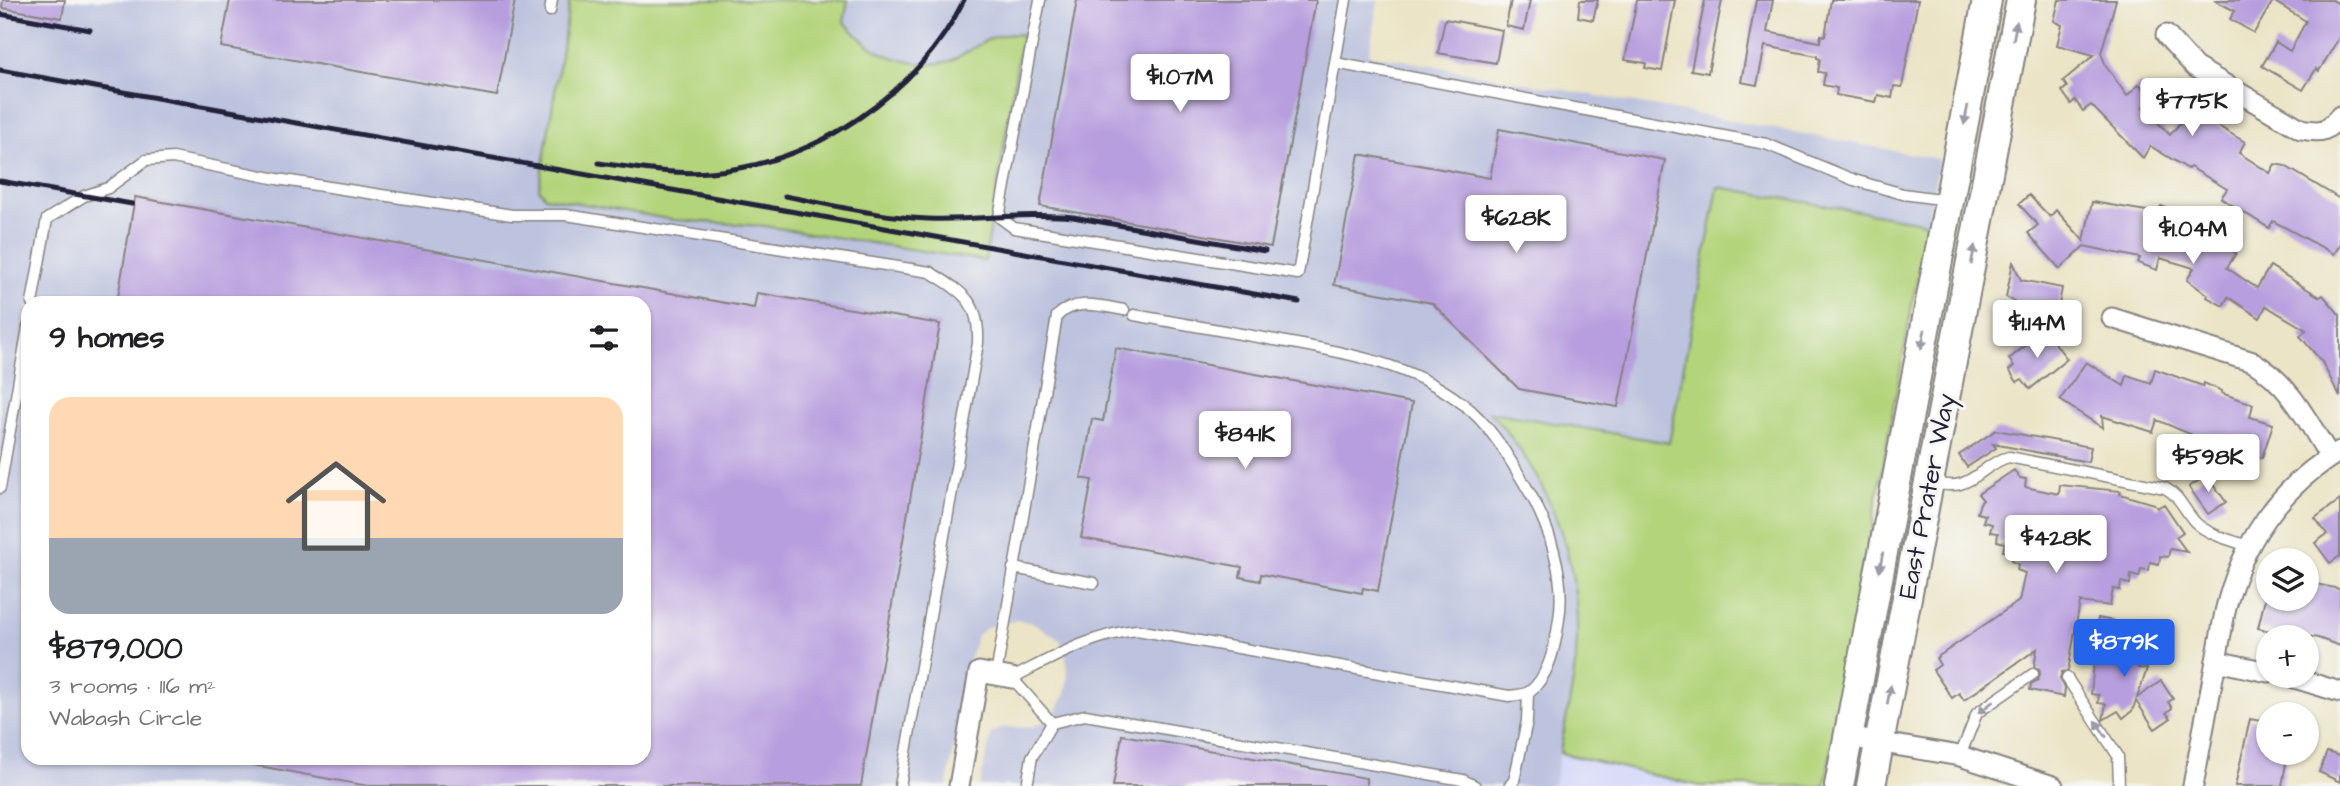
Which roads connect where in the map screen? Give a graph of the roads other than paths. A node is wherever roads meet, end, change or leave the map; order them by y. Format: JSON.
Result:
{"nodes":[{"id":1,"x":552,"y":0,"type":"edge"},
{"id":2,"x":1040,"y":0,"type":"edge"},
{"id":3,"x":1346,"y":0,"type":"edge"},
{"id":4,"x":1987,"y":0,"type":"edge"},
{"id":5,"x":2021,"y":0,"type":"edge"},
{"id":6,"x":551,"y":11,"type":"dead end"},
{"id":7,"x":2166,"y":35,"type":"dead end"},
{"id":8,"x":1335,"y":62,"type":"junction"},
{"id":9,"x":2340,"y":116,"type":"edge"},
{"id":10,"x":1950,"y":200,"type":"junction"},
{"id":11,"x":33,"y":296,"type":"edge"},
{"id":12,"x":2112,"y":318,"type":"dead end"},
{"id":13,"x":21,"y":367,"type":"edge"},
{"id":14,"x":2335,"y":454,"type":"edge"},
{"id":15,"x":1929,"y":483,"type":"junction"},
{"id":16,"x":0,"y":488,"type":"edge"},
{"id":17,"x":2248,"y":546,"type":"junction"},
{"id":18,"x":1013,"y":568,"type":"junction"},
{"id":19,"x":1094,"y":583,"type":"dead end"},
{"id":20,"x":2216,"y":661,"type":"junction"},
{"id":21,"x":2256,"y":669,"type":"edge"},
{"id":22,"x":2033,"y":674,"type":"dead end"},
{"id":23,"x":1004,"y":677,"type":"junction"},
{"id":24,"x":2067,"y":678,"type":"dead end"},
{"id":25,"x":2319,"y":686,"type":"edge"},
{"id":26,"x":2340,"y":692,"type":"edge"},
{"id":27,"x":1528,"y":693,"type":"junction"},
{"id":28,"x":1052,"y":723,"type":"junction"},
{"id":29,"x":1847,"y":737,"type":"junction"},
{"id":30,"x":1880,"y":743,"type":"junction"},
{"id":31,"x":1960,"y":757,"type":"junction"},
{"id":32,"x":900,"y":786,"type":"edge"},
{"id":33,"x":959,"y":786,"type":"edge"},
{"id":34,"x":1027,"y":786,"type":"edge"},
{"id":35,"x":1475,"y":786,"type":"edge"},
{"id":36,"x":1509,"y":786,"type":"edge"},
{"id":37,"x":1839,"y":786,"type":"edge"},
{"id":38,"x":1871,"y":786,"type":"edge"},
{"id":39,"x":2053,"y":786,"type":"edge"},
{"id":40,"x":2119,"y":786,"type":"edge"},
{"id":41,"x":2193,"y":786,"type":"edge"}],
"edges":[{"from":1,"to":6,"type":"lane"},
{"from":2,"to":8,"type":"lane"},
{"from":3,"to":8,"type":"lane"},
{"from":4,"to":10,"type":"main road","name":"East Prater Way","one_way":true},
{"from":15,"to":5,"type":"main road","name":"East Prater Way","one_way":true},
{"from":7,"to":9,"type":"street"},
{"from":8,"to":10,"type":"lane"},
{"from":10,"to":29,"type":"main road","name":"East Prater Way","one_way":true},
{"from":11,"to":32,"type":"lane"},
{"from":12,"to":14,"type":"street"},
{"from":13,"to":16,"type":"lane"},
{"from":14,"to":17,"type":"street"},
{"from":15,"to":17,"type":"lane"},
{"from":30,"to":15,"type":"main road","name":"East Prater Way","one_way":true},
{"from":17,"to":20,"type":"street"},
{"from":18,"to":19,"type":"lane"},
{"from":18,"to":23,"type":"lane"},
{"from":18,"to":27,"type":"lane"},
{"from":20,"to":21,"type":"street"},
{"from":20,"to":41,"type":"street"},
{"from":22,"to":31,"type":"lane","one_way":true},
{"from":23,"to":27,"type":"lane"},
{"from":23,"to":28,"type":"lane"},
{"from":23,"to":33,"type":"street"},
{"from":40,"to":24,"type":"lane","one_way":true},
{"from":25,"to":26,"type":"street"},
{"from":27,"to":36,"type":"lane"},
{"from":28,"to":34,"type":"lane"},
{"from":28,"to":35,"type":"lane"},
{"from":29,"to":30,"type":"street"},
{"from":29,"to":37,"type":"main road","name":"East Prater Way"},
{"from":30,"to":31,"type":"street"},
{"from":30,"to":38,"type":"main road","name":"East Prater Way"},
{"from":31,"to":39,"type":"street"}]}
